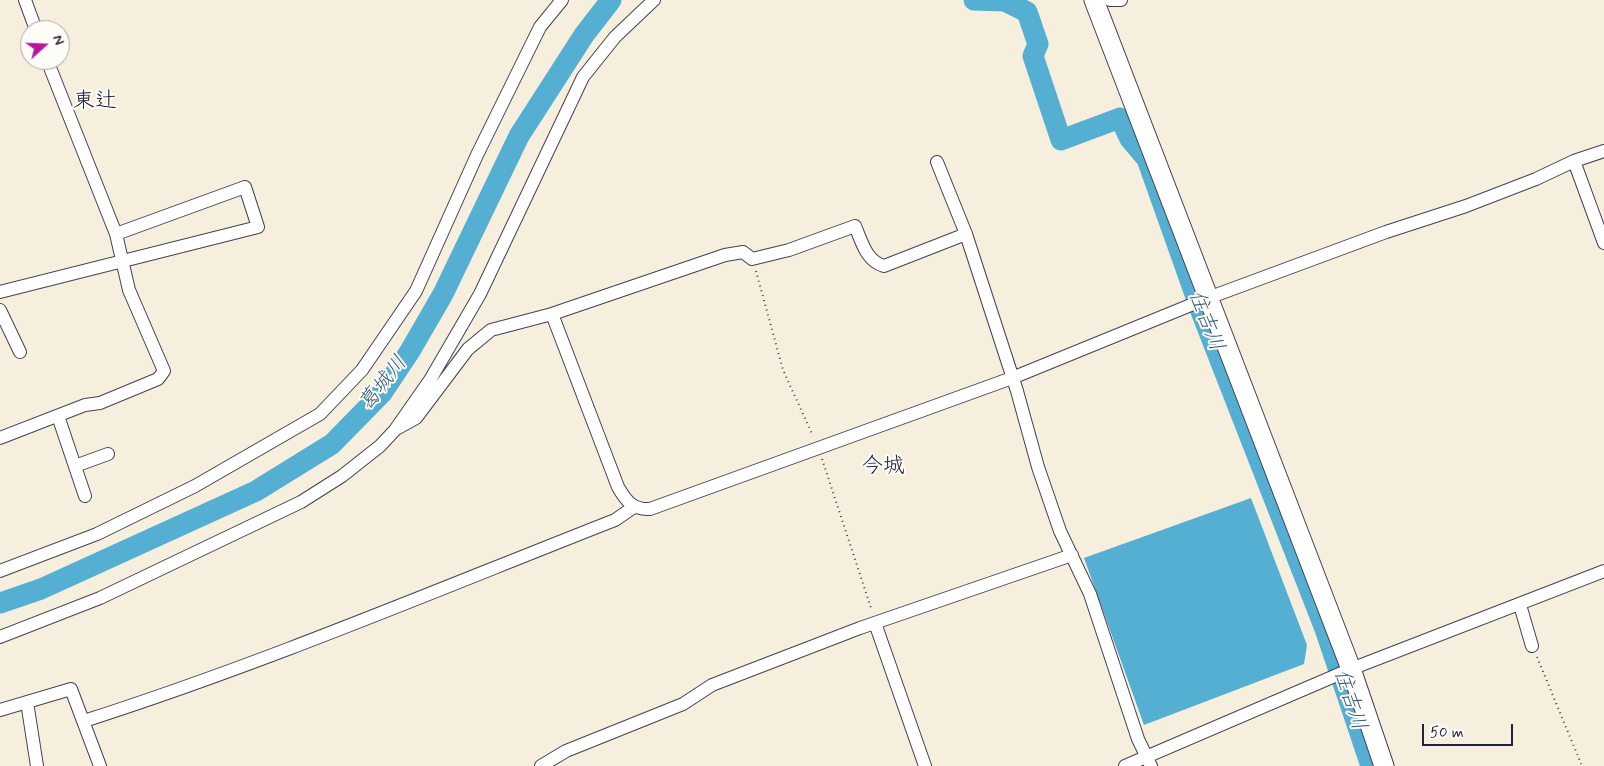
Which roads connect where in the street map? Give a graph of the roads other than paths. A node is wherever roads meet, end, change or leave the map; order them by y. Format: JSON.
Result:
{"nodes":[{"id":1,"x":25,"y":0,"type":"edge"},
{"id":2,"x":562,"y":0,"type":"edge"},
{"id":3,"x":654,"y":0,"type":"edge"},
{"id":4,"x":1094,"y":0,"type":"edge"},
{"id":5,"x":1110,"y":0,"type":"edge"},
{"id":6,"x":1121,"y":0,"type":"edge"},
{"id":7,"x":32,"y":20,"type":"edge"},
{"id":8,"x":51,"y":70,"type":"edge"},
{"id":9,"x":1604,"y":151,"type":"edge"},
{"id":10,"x":1574,"y":161,"type":"junction"},
{"id":11,"x":937,"y":162,"type":"dead end"},
{"id":12,"x":116,"y":234,"type":"junction"},
{"id":13,"x":966,"y":234,"type":"junction"},
{"id":14,"x":1604,"y":243,"type":"edge"},
{"id":15,"x":124,"y":261,"type":"junction"},
{"id":16,"x":0,"y":292,"type":"edge"},
{"id":17,"x":1202,"y":301,"type":"junction"},
{"id":18,"x":0,"y":310,"type":"edge"},
{"id":19,"x":552,"y":314,"type":"junction"},
{"id":20,"x":20,"y":352,"type":"dead end"},
{"id":21,"x":1012,"y":378,"type":"junction"},
{"id":22,"x":58,"y":416,"type":"junction"},
{"id":23,"x":395,"y":430,"type":"junction"},
{"id":24,"x":0,"y":438,"type":"edge"},
{"id":25,"x":108,"y":454,"type":"dead end"},
{"id":26,"x":75,"y":466,"type":"junction"},
{"id":27,"x":85,"y":496,"type":"dead end"},
{"id":28,"x":634,"y":507,"type":"junction"},
{"id":29,"x":1072,"y":555,"type":"junction"},
{"id":30,"x":0,"y":570,"type":"edge"},
{"id":31,"x":1604,"y":571,"type":"edge"},
{"id":32,"x":1520,"y":605,"type":"junction"},
{"id":33,"x":875,"y":623,"type":"junction"},
{"id":34,"x":0,"y":637,"type":"edge"},
{"id":35,"x":1532,"y":646,"type":"road end"},
{"id":36,"x":1343,"y":672,"type":"junction"},
{"id":37,"x":27,"y":702,"type":"junction"},
{"id":38,"x":0,"y":710,"type":"edge"},
{"id":39,"x":84,"y":721,"type":"junction"},
{"id":40,"x":1149,"y":762,"type":"edge"},
{"id":41,"x":37,"y":766,"type":"edge"},
{"id":42,"x":100,"y":766,"type":"edge"},
{"id":43,"x":541,"y":766,"type":"edge"},
{"id":44,"x":925,"y":766,"type":"edge"},
{"id":45,"x":1125,"y":766,"type":"edge"},
{"id":46,"x":1384,"y":766,"type":"edge"}],
"edges":[{"from":1,"to":7,"type":"street"},
{"from":2,"to":30,"type":"street"},
{"from":3,"to":23,"type":"street"},
{"from":4,"to":17,"type":"street"},
{"from":5,"to":6,"type":"street"},
{"from":8,"to":12,"type":"street"},
{"from":9,"to":10,"type":"street"},
{"from":10,"to":14,"type":"street"},
{"from":10,"to":17,"type":"street"},
{"from":11,"to":13,"type":"street"},
{"from":12,"to":15,"type":"street"},
{"from":12,"to":15,"type":"street"},
{"from":13,"to":19,"type":"street"},
{"from":13,"to":21,"type":"street"},
{"from":15,"to":16,"type":"street"},
{"from":15,"to":22,"type":"street"},
{"from":17,"to":21,"type":"street"},
{"from":17,"to":36,"type":"street"},
{"from":18,"to":20,"type":"street"},
{"from":19,"to":23,"type":"street"},
{"from":19,"to":28,"type":"street"},
{"from":21,"to":28,"type":"street"},
{"from":21,"to":29,"type":"street"},
{"from":22,"to":24,"type":"street"},
{"from":22,"to":26,"type":"street"},
{"from":23,"to":34,"type":"street"},
{"from":25,"to":26,"type":"street"},
{"from":26,"to":27,"type":"street"},
{"from":28,"to":39,"type":"street"},
{"from":29,"to":33,"type":"street"},
{"from":29,"to":40,"type":"street"},
{"from":31,"to":32,"type":"street"},
{"from":32,"to":35,"type":"street"},
{"from":32,"to":36,"type":"street"},
{"from":33,"to":43,"type":"street"},
{"from":33,"to":44,"type":"street"},
{"from":36,"to":40,"type":"street"},
{"from":36,"to":46,"type":"street"},
{"from":37,"to":38,"type":"street"},
{"from":37,"to":39,"type":"street"},
{"from":37,"to":41,"type":"street"},
{"from":39,"to":42,"type":"street"},
{"from":40,"to":45,"type":"street"}]}
